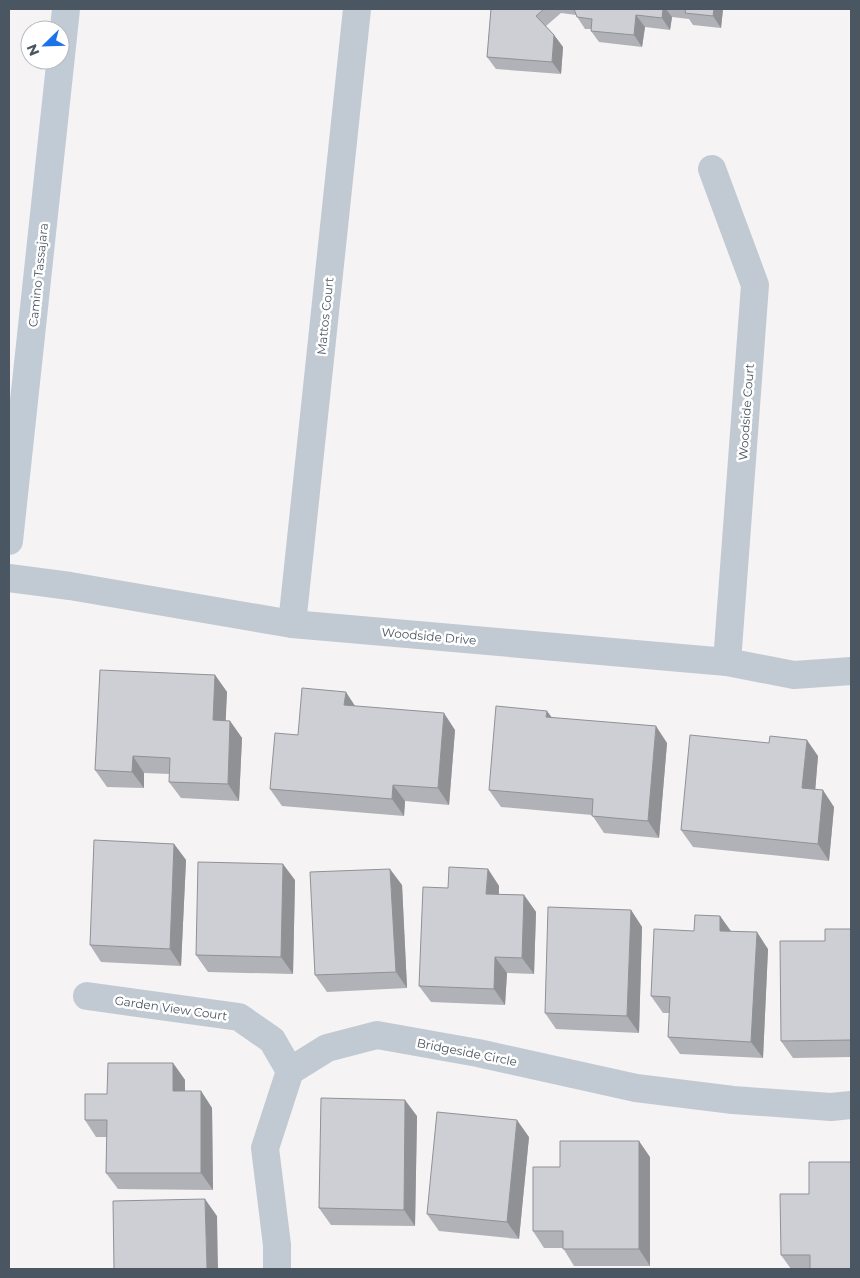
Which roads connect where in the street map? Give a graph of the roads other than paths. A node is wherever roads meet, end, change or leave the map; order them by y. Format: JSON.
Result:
{"nodes":[{"id":1,"x":66,"y":9,"type":"edge"},
{"id":2,"x":357,"y":9,"type":"edge"},
{"id":3,"x":712,"y":169,"type":"dead end"},
{"id":4,"x":9,"y":542,"type":"edge"},
{"id":5,"x":9,"y":578,"type":"edge"},
{"id":6,"x":292,"y":624,"type":"junction"},
{"id":7,"x":727,"y":662,"type":"junction"},
{"id":8,"x":851,"y":671,"type":"edge"},
{"id":9,"x":87,"y":996,"type":"dead end"},
{"id":10,"x":290,"y":1071,"type":"junction"},
{"id":11,"x":851,"y":1105,"type":"edge"},
{"id":12,"x":277,"y":1269,"type":"edge"}],
"edges":[{"from":1,"to":4,"type":"main road","name":"Camino Tassajara"},
{"from":2,"to":6,"type":"street","name":"Mattos Court"},
{"from":3,"to":7,"type":"street","name":"Woodside Court"},
{"from":5,"to":6,"type":"street","name":"Woodside Drive"},
{"from":6,"to":7,"type":"street","name":"Woodside Drive"},
{"from":7,"to":8,"type":"street","name":"Woodside Drive"},
{"from":9,"to":10,"type":"street","name":"Garden View Court"},
{"from":10,"to":11,"type":"street","name":"Bridgeside Circle"},
{"from":10,"to":12,"type":"street"}]}
